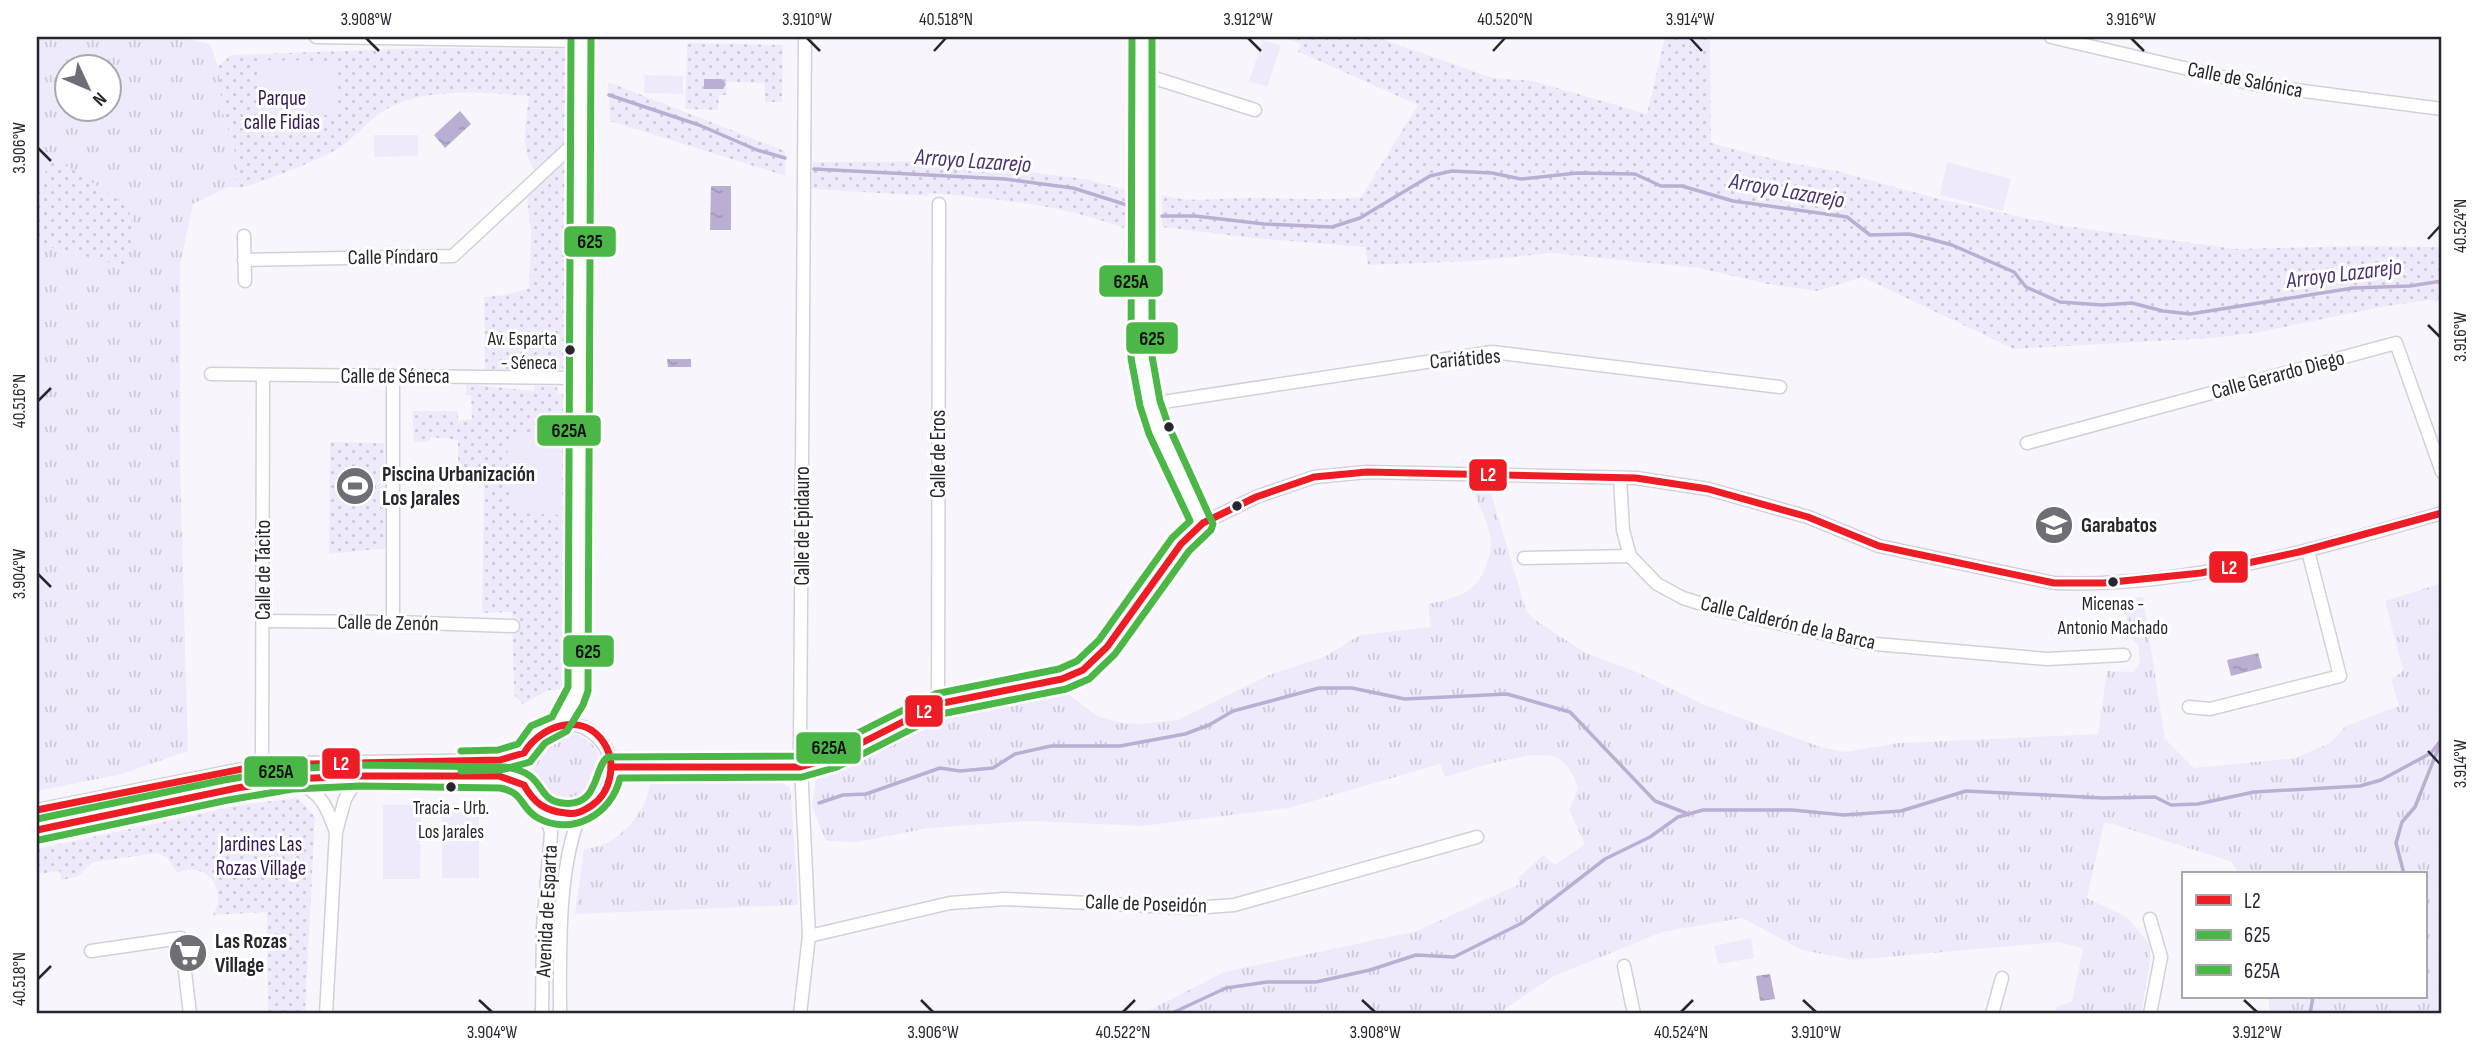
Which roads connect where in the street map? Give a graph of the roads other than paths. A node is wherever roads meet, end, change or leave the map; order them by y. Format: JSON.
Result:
{"nodes":[{"id":1,"x":316,"y":37,"type":"edge"},
{"id":2,"x":344,"y":37,"type":"edge"},
{"id":3,"x":805,"y":37,"type":"edge"},
{"id":4,"x":1142,"y":37,"type":"edge"},
{"id":5,"x":2051,"y":37,"type":"edge"},
{"id":6,"x":452,"y":38,"type":"edge"},
{"id":7,"x":581,"y":39,"type":"edge"},
{"id":8,"x":1142,"y":74,"type":"junction"},
{"id":9,"x":2442,"y":109,"type":"edge"},
{"id":10,"x":1255,"y":110,"type":"dead end"},
{"id":11,"x":580,"y":138,"type":"junction"},
{"id":12,"x":939,"y":204,"type":"dead end"},
{"id":13,"x":244,"y":236,"type":"dead end"},
{"id":14,"x":244,"y":260,"type":"junction"},
{"id":15,"x":244,"y":281,"type":"dead end"},
{"id":16,"x":211,"y":374,"type":"dead end"},
{"id":17,"x":263,"y":375,"type":"junction"},
{"id":18,"x":393,"y":376,"type":"junction"},
{"id":19,"x":580,"y":377,"type":"junction"},
{"id":20,"x":1780,"y":387,"type":"dead end"},
{"id":21,"x":1150,"y":404,"type":"junction"},
{"id":22,"x":2027,"y":443,"type":"dead end"},
{"id":23,"x":2442,"y":472,"type":"edge"},
{"id":24,"x":1620,"y":478,"type":"junction"},
{"id":25,"x":2442,"y":513,"type":"edge"},
{"id":26,"x":1203,"y":523,"type":"junction"},
{"id":27,"x":2308,"y":551,"type":"junction"},
{"id":28,"x":1630,"y":556,"type":"junction"},
{"id":29,"x":1524,"y":558,"type":"dead end"},
{"id":30,"x":263,"y":621,"type":"junction"},
{"id":31,"x":393,"y":622,"type":"junction"},
{"id":32,"x":513,"y":626,"type":"dead end"},
{"id":33,"x":2124,"y":655,"type":"dead end"},
{"id":34,"x":938,"y":704,"type":"junction"},
{"id":35,"x":2189,"y":707,"type":"dead end"},
{"id":36,"x":559,"y":725,"type":"junction"},
{"id":37,"x":524,"y":753,"type":"junction"},
{"id":38,"x":262,"y":765,"type":"junction"},
{"id":39,"x":611,"y":767,"type":"junction"},
{"id":40,"x":800,"y":767,"type":"junction"},
{"id":41,"x":359,"y":776,"type":"junction"},
{"id":42,"x":292,"y":779,"type":"junction"},
{"id":43,"x":524,"y":785,"type":"junction"},
{"id":44,"x":545,"y":809,"type":"junction"},
{"id":45,"x":37,"y":810,"type":"edge"},
{"id":46,"x":580,"y":812,"type":"junction"},
{"id":47,"x":37,"y":830,"type":"edge"},
{"id":48,"x":336,"y":832,"type":"junction"},
{"id":49,"x":1478,"y":837,"type":"dead end"},
{"id":50,"x":2150,"y":919,"type":"dead end"},
{"id":51,"x":809,"y":936,"type":"junction"},
{"id":52,"x":91,"y":951,"type":"dead end"},
{"id":53,"x":1624,"y":967,"type":"dead end"},
{"id":54,"x":2002,"y":978,"type":"dead end"},
{"id":55,"x":190,"y":1014,"type":"edge"},
{"id":56,"x":326,"y":1014,"type":"edge"},
{"id":57,"x":542,"y":1014,"type":"edge"},
{"id":58,"x":560,"y":1014,"type":"edge"},
{"id":59,"x":800,"y":1014,"type":"edge"},
{"id":60,"x":1634,"y":1014,"type":"edge"},
{"id":61,"x":1992,"y":1014,"type":"edge"},
{"id":62,"x":2150,"y":1014,"type":"edge"}],
"edges":[{"from":1,"to":2,"type":"street"},
{"from":2,"to":6,"type":"street"},
{"from":3,"to":40,"type":"street","name":"Calle de Epidauro"},
{"from":4,"to":8,"type":"street"},
{"from":5,"to":9,"type":"street","name":"Calle de Salónica"},
{"from":6,"to":7,"type":"street"},
{"from":7,"to":11,"type":"street"},
{"from":8,"to":10,"type":"street"},
{"from":8,"to":21,"type":"street"},
{"from":11,"to":14,"type":"street","name":"Calle Píndaro"},
{"from":11,"to":19,"type":"street"},
{"from":12,"to":34,"type":"street","name":"Calle de Eros"},
{"from":13,"to":14,"type":"street"},
{"from":14,"to":15,"type":"street"},
{"from":16,"to":17,"type":"street","name":"Calle de Séneca"},
{"from":17,"to":18,"type":"street","name":"Calle de Séneca"},
{"from":17,"to":30,"type":"street","name":"Calle de Tácito"},
{"from":18,"to":19,"type":"street","name":"Calle de Séneca"},
{"from":18,"to":31,"type":"street"},
{"from":19,"to":36,"type":"street"},
{"from":20,"to":21,"type":"street","name":"Cariátides"},
{"from":21,"to":26,"type":"street"},
{"from":22,"to":23,"type":"street","name":"Calle Gerardo Diego"},
{"from":24,"to":26,"type":"street"},
{"from":24,"to":27,"type":"street"},
{"from":24,"to":28,"type":"street"},
{"from":25,"to":27,"type":"street"},
{"from":26,"to":34,"type":"street"},
{"from":27,"to":35,"type":"street"},
{"from":28,"to":29,"type":"street"},
{"from":28,"to":33,"type":"street","name":"Calle Calderón de la Barca"},
{"from":30,"to":31,"type":"street","name":"Calle de Zenón"},
{"from":30,"to":38,"type":"street","name":"Calle de Tácito"},
{"from":31,"to":32,"type":"street","name":"Calle de Zenón"},
{"from":34,"to":40,"type":"street"},
{"from":36,"to":37,"type":"street"},
{"from":36,"to":39,"type":"street"},
{"from":37,"to":38,"type":"street"},
{"from":37,"to":43,"type":"street"},
{"from":38,"to":45,"type":"street"},
{"from":39,"to":40,"type":"street"},
{"from":39,"to":46,"type":"street"},
{"from":40,"to":51,"type":"street","name":"Calle de Epidauro"},
{"from":41,"to":42,"type":"street"},
{"from":41,"to":43,"type":"street"},
{"from":41,"to":48,"type":"street"},
{"from":42,"to":47,"type":"street"},
{"from":42,"to":48,"type":"street"},
{"from":43,"to":44,"type":"street"},
{"from":44,"to":46,"type":"street"},
{"from":44,"to":57,"type":"street","name":"Avenida de Esparta"},
{"from":46,"to":58,"type":"street","name":"Avenida de Esparta"},
{"from":48,"to":56,"type":"street"},
{"from":49,"to":51,"type":"street","name":"Calle de Poseidón"},
{"from":50,"to":62,"type":"street"},
{"from":51,"to":59,"type":"street","name":"Calle de Epidauro"},
{"from":52,"to":55,"type":"street"},
{"from":53,"to":60,"type":"street"},
{"from":54,"to":61,"type":"street"}]}
